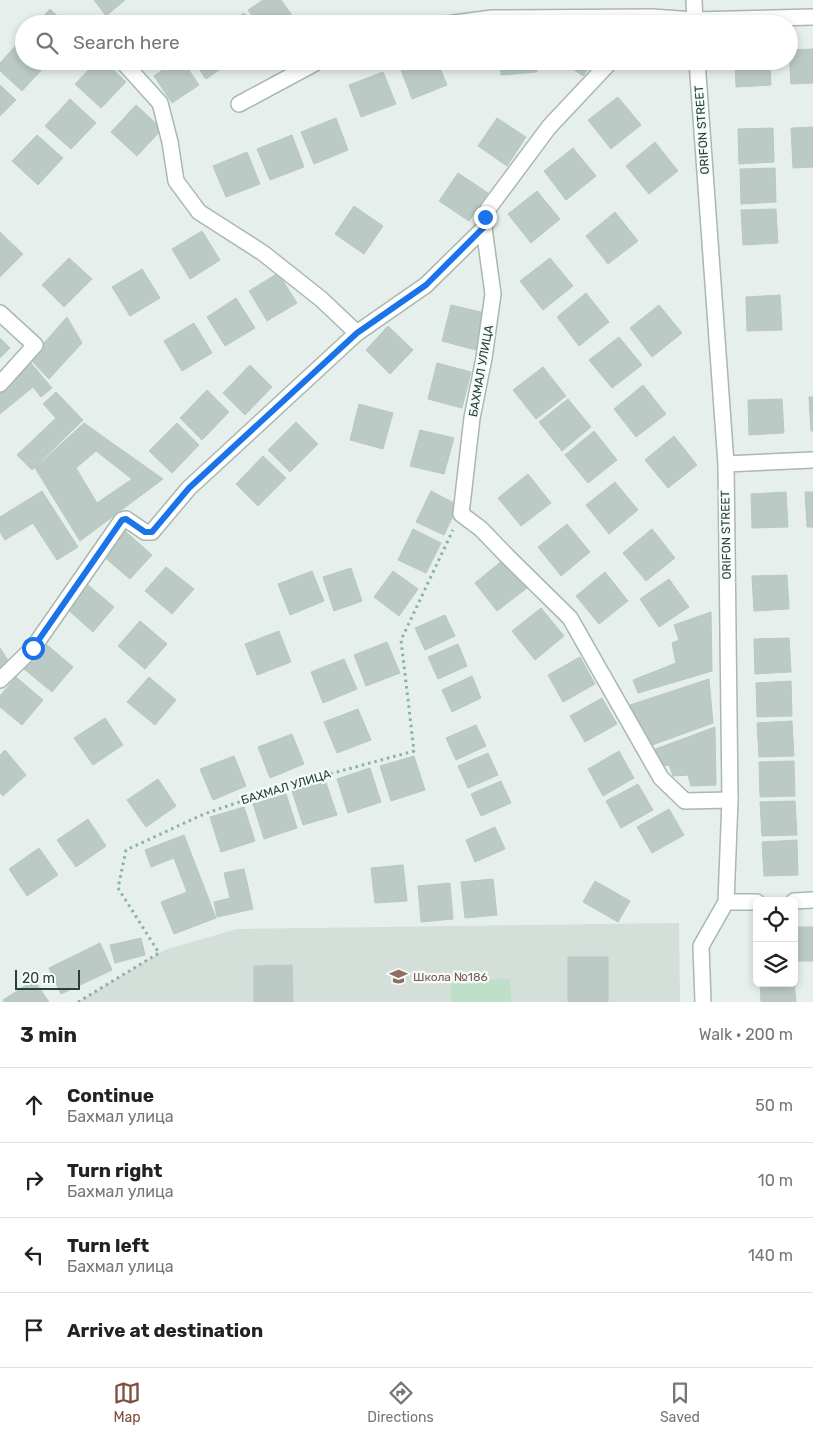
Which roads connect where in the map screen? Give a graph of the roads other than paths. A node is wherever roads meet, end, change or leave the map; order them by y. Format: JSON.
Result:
{"nodes":[{"id":1,"x":694,"y":0,"type":"edge"},
{"id":2,"x":694,"y":15,"type":"edge"},
{"id":3,"x":813,"y":18,"type":"edge"},
{"id":4,"x":798,"y":19,"type":"edge"},
{"id":5,"x":131,"y":70,"type":"edge"},
{"id":6,"x":302,"y":70,"type":"edge"},
{"id":7,"x":603,"y":70,"type":"edge"},
{"id":8,"x":698,"y":70,"type":"edge"},
{"id":9,"x":239,"y":104,"type":"dead end"},
{"id":10,"x":484,"y":228,"type":"junction"},
{"id":11,"x":0,"y":312,"type":"edge"},
{"id":12,"x":357,"y":333,"type":"junction"},
{"id":13,"x":0,"y":384,"type":"edge"},
{"id":14,"x":813,"y":460,"type":"edge"},
{"id":15,"x":726,"y":464,"type":"junction"},
{"id":16,"x":0,"y":680,"type":"edge"},
{"id":17,"x":730,"y":800,"type":"junction"},
{"id":18,"x":813,"y":900,"type":"edge"},
{"id":19,"x":798,"y":901,"type":"edge"},
{"id":20,"x":726,"y":902,"type":"junction"},
{"id":21,"x":753,"y":902,"type":"edge"},
{"id":22,"x":703,"y":1002,"type":"edge"}],
"edges":[{"from":1,"to":2,"type":"street"},
{"from":3,"to":4,"type":"street"},
{"from":5,"to":12,"type":"street"},
{"from":6,"to":9,"type":"street"},
{"from":7,"to":10,"type":"street","name":"БАХМАЛ УЛИЦА"},
{"from":8,"to":15,"type":"street","name":"ORIFON STREET"},
{"from":10,"to":12,"type":"street","name":"БАХМАЛ УЛИЦА"},
{"from":10,"to":17,"type":"street","name":"БАХМАЛ УЛИЦА"},
{"from":11,"to":13,"type":"street"},
{"from":12,"to":16,"type":"street","name":"БАХМАЛ УЛИЦА"},
{"from":14,"to":15,"type":"street"},
{"from":15,"to":17,"type":"street","name":"ORIFON STREET"},
{"from":17,"to":20,"type":"street","name":"ORIFON STREET"},
{"from":18,"to":19,"type":"street"},
{"from":20,"to":21,"type":"street"},
{"from":20,"to":22,"type":"street","name":"ORIFON STREET"}]}
